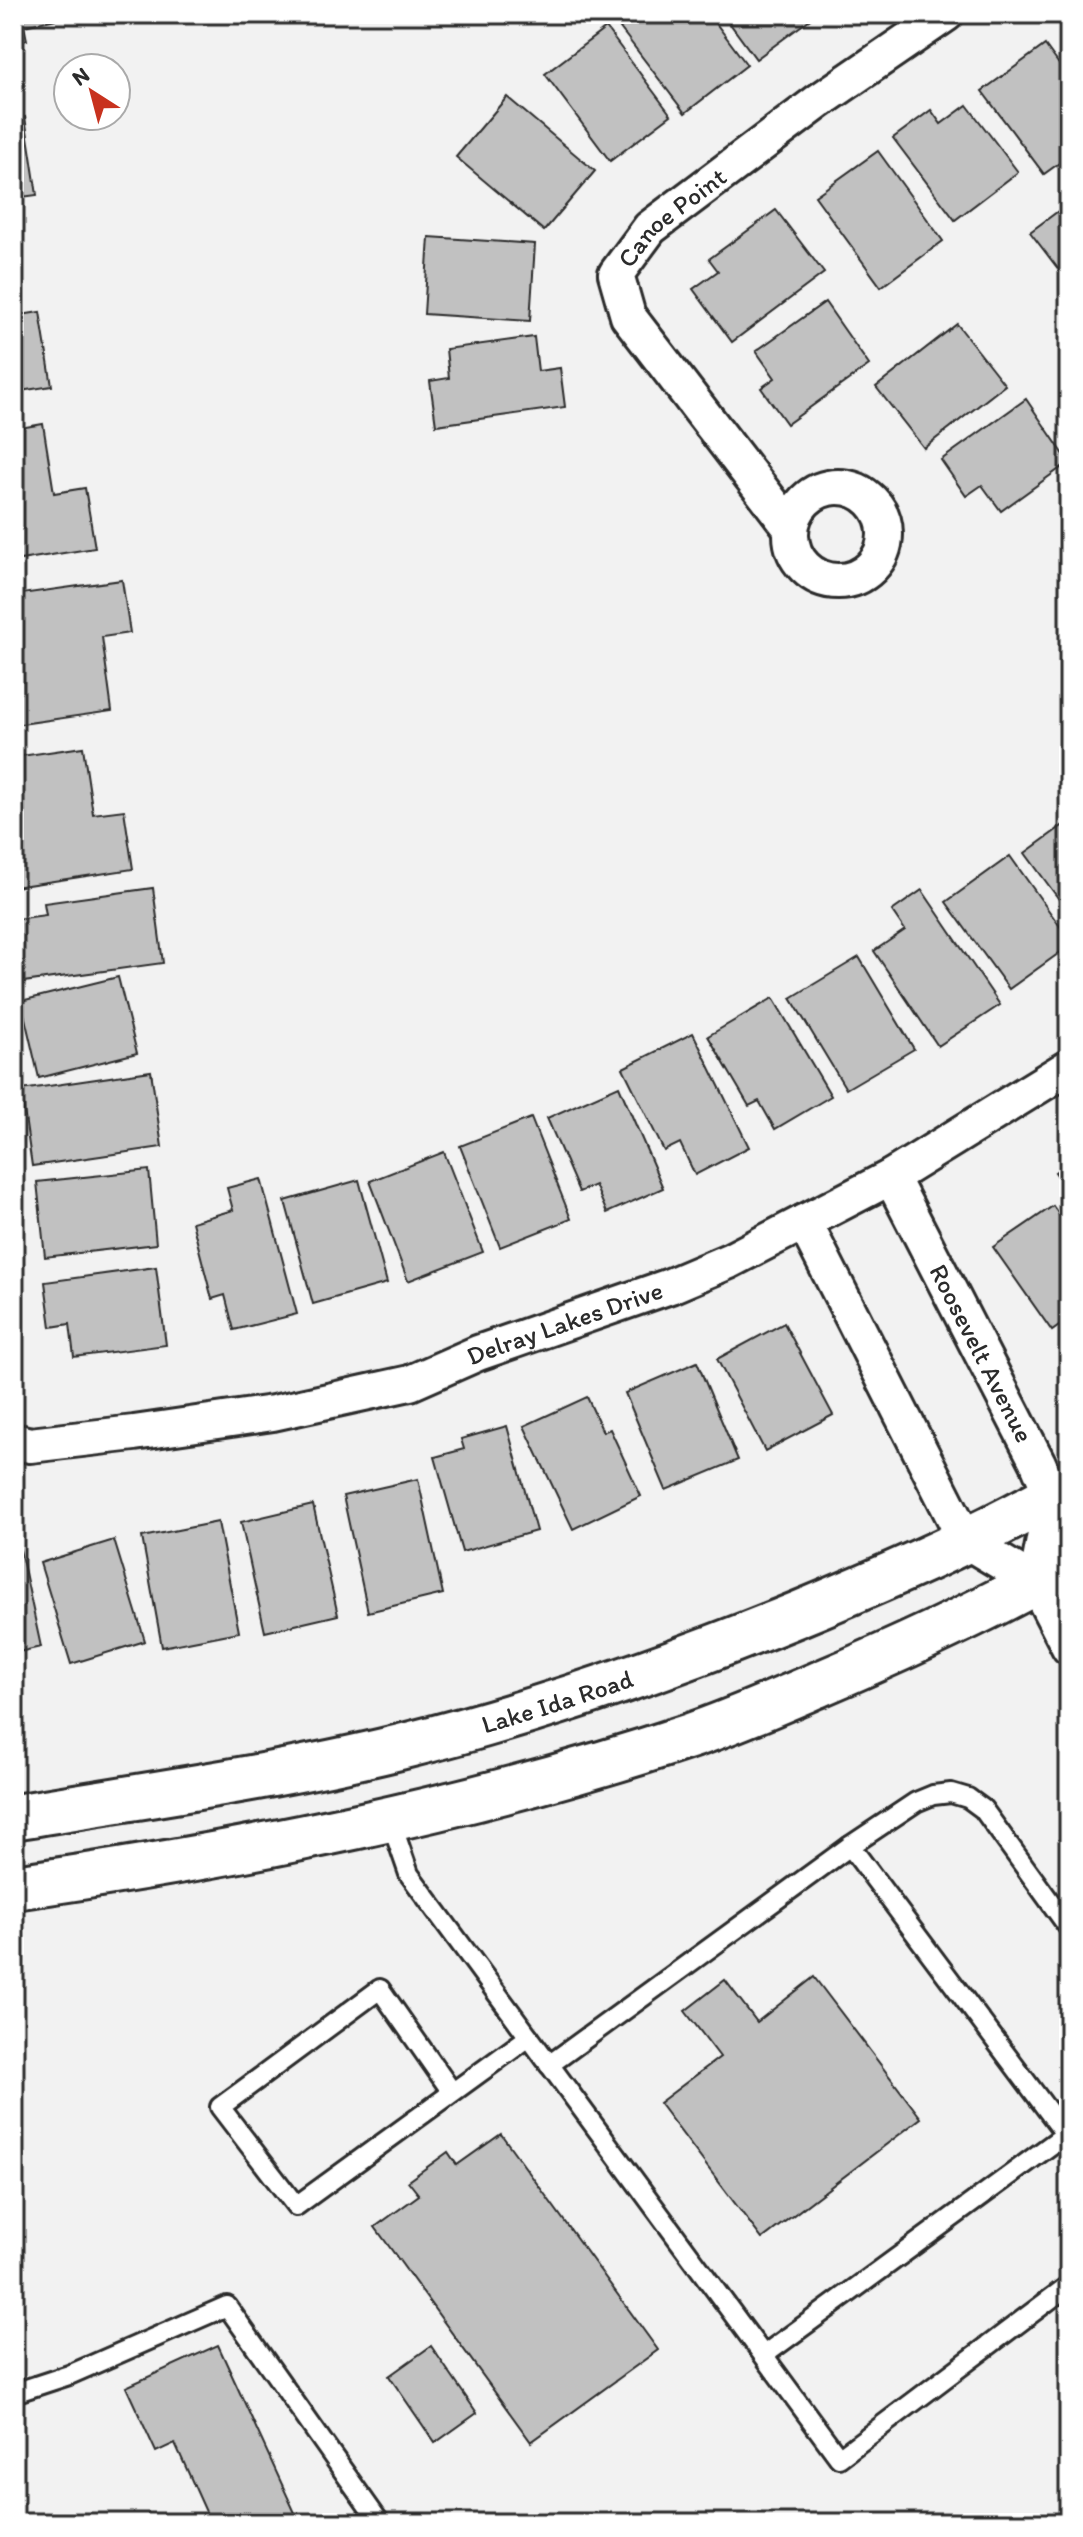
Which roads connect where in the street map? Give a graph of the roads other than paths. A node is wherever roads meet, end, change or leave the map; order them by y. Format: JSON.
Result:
{"nodes":[{"id":1,"x":946,"y":14,"type":"edge"},
{"id":2,"x":790,"y":527,"type":"dead end"},
{"id":3,"x":1069,"y":1067,"type":"edge"},
{"id":4,"x":891,"y":1177,"type":"junction"},
{"id":5,"x":804,"y":1222,"type":"junction"},
{"id":6,"x":14,"y":1441,"type":"edge"},
{"id":7,"x":1061,"y":1491,"type":"edge"},
{"id":8,"x":966,"y":1541,"type":"junction"},
{"id":9,"x":1052,"y":1573,"type":"edge"},
{"id":10,"x":1069,"y":1647,"type":"edge"},
{"id":11,"x":14,"y":1817,"type":"edge"},
{"id":12,"x":390,"y":1819,"type":"junction"},
{"id":13,"x":850,"y":1846,"type":"junction"},
{"id":14,"x":14,"y":1887,"type":"edge"},
{"id":15,"x":1069,"y":1928,"type":"edge"},
{"id":16,"x":529,"y":2037,"type":"junction"},
{"id":17,"x":549,"y":2065,"type":"junction"},
{"id":18,"x":452,"y":2092,"type":"junction"},
{"id":19,"x":1067,"y":2136,"type":"edge"},
{"id":20,"x":1069,"y":2285,"type":"edge"},
{"id":21,"x":764,"y":2355,"type":"junction"},
{"id":22,"x":14,"y":2393,"type":"edge"},
{"id":23,"x":380,"y":2523,"type":"edge"}],
"edges":[{"from":1,"to":2,"type":"street","name":"Canoe Point"},
{"from":3,"to":4,"type":"street","name":"Delray Lakes Drive"},
{"from":4,"to":5,"type":"street","name":"Delray Lakes Drive"},
{"from":4,"to":7,"type":"street","name":"Roosevelt Avenue"},
{"from":5,"to":6,"type":"street","name":"Delray Lakes Drive"},
{"from":5,"to":8,"type":"street"},
{"from":7,"to":8,"type":"street","name":"Lake Ida Road"},
{"from":7,"to":9,"type":"street"},
{"from":8,"to":9,"type":"street"},
{"from":8,"to":11,"type":"street","name":"Lake Ida Road"},
{"from":9,"to":10,"type":"street"},
{"from":9,"to":12,"type":"street"},
{"from":12,"to":14,"type":"street"},
{"from":12,"to":16,"type":"lane"},
{"from":13,"to":15,"type":"lane"},
{"from":13,"to":17,"type":"lane"},
{"from":13,"to":19,"type":"lane"},
{"from":16,"to":17,"type":"lane"},
{"from":16,"to":18,"type":"lane"},
{"from":17,"to":21,"type":"lane"},
{"from":18,"to":18,"type":"lane"},
{"from":19,"to":21,"type":"lane"},
{"from":20,"to":21,"type":"lane"},
{"from":22,"to":23,"type":"lane"}]}
